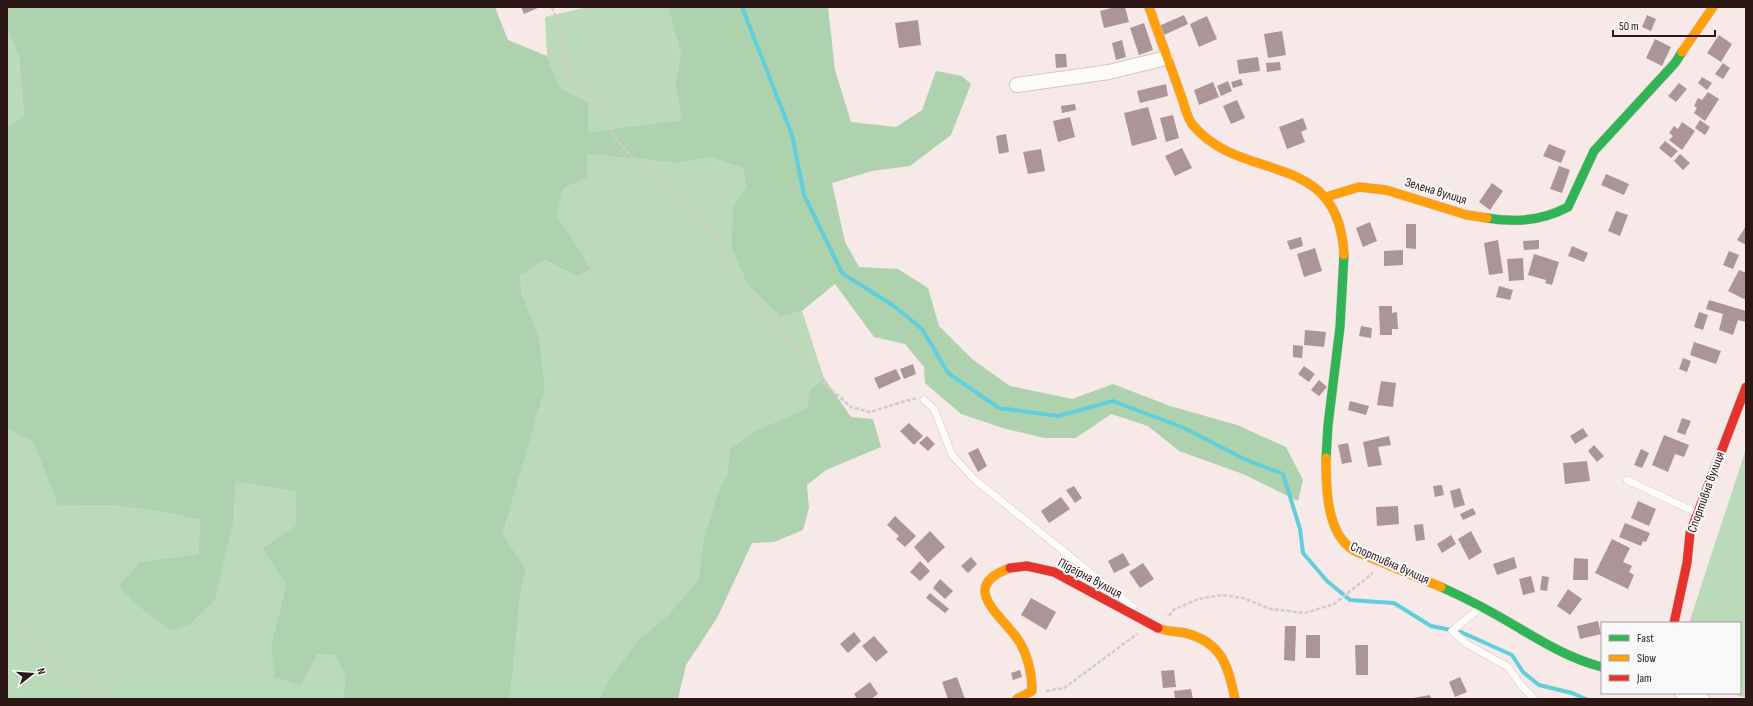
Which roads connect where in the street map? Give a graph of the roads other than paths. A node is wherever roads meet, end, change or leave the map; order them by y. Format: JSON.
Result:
{"nodes":[{"id":1,"x":1149,"y":7,"type":"edge"},
{"id":2,"x":1713,"y":7,"type":"edge"},
{"id":3,"x":1166,"y":58,"type":"junction"},
{"id":4,"x":1017,"y":85,"type":"dead end"},
{"id":5,"x":1326,"y":197,"type":"junction"},
{"id":6,"x":1746,"y":387,"type":"edge"},
{"id":7,"x":924,"y":400,"type":"road end"},
{"id":8,"x":1627,"y":480,"type":"dead end"},
{"id":9,"x":1697,"y":514,"type":"junction"},
{"id":10,"x":1482,"y":607,"type":"junction"},
{"id":11,"x":1674,"y":622,"type":"edge"},
{"id":12,"x":1152,"y":623,"type":"junction"},
{"id":13,"x":1601,"y":667,"type":"edge"},
{"id":14,"x":1685,"y":694,"type":"edge"},
{"id":15,"x":1017,"y":699,"type":"edge"},
{"id":16,"x":1235,"y":699,"type":"edge"},
{"id":17,"x":1534,"y":699,"type":"edge"},
{"id":18,"x":1702,"y":699,"type":"edge"}],
"edges":[{"from":1,"to":3,"type":"street"},
{"from":2,"to":5,"type":"street","name":"Зелена вулиця"},
{"from":3,"to":4,"type":"street"},
{"from":3,"to":5,"type":"street"},
{"from":5,"to":10,"type":"street","name":"Спортивна вулиця"},
{"from":6,"to":9,"type":"street","name":"Спортивна вулиця"},
{"from":7,"to":12,"type":"lane"},
{"from":8,"to":9,"type":"lane"},
{"from":9,"to":11,"type":"street","name":"Спортивна вулиця"},
{"from":10,"to":13,"type":"street","name":"Спортивна вулиця"},
{"from":10,"to":17,"type":"lane"},
{"from":12,"to":15,"type":"street","name":"Підгірна вулиця"},
{"from":12,"to":16,"type":"street","name":"Підгірна вулиця"},
{"from":14,"to":18,"type":"street"}]}
